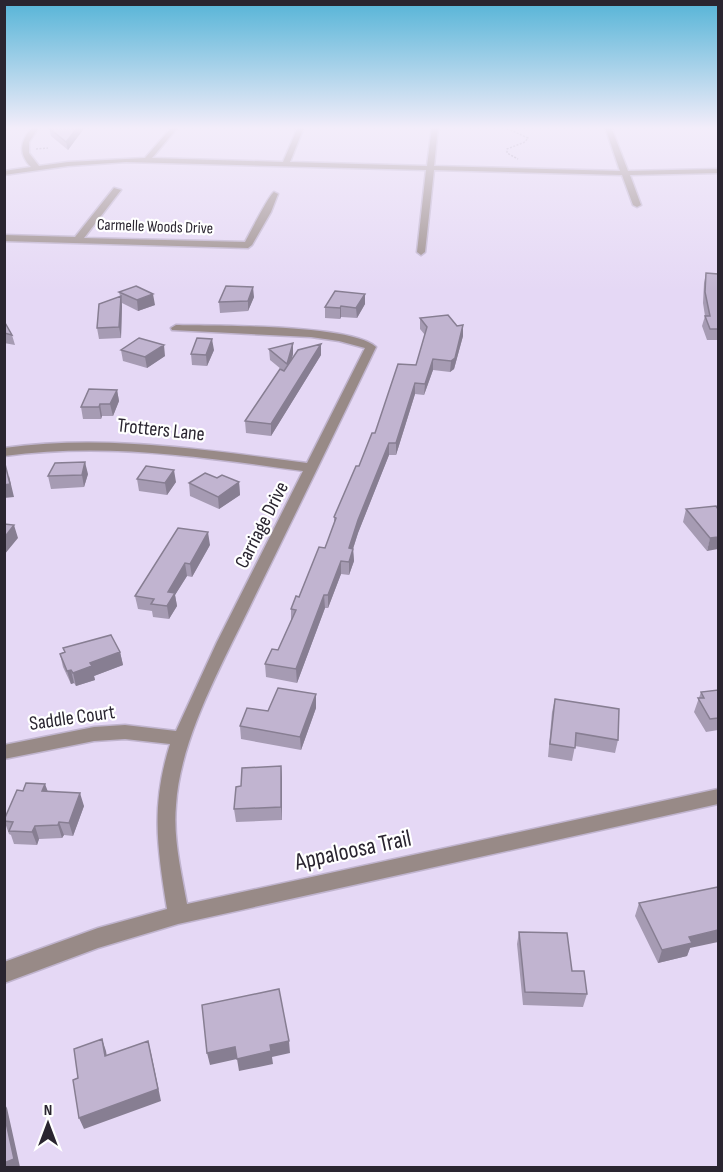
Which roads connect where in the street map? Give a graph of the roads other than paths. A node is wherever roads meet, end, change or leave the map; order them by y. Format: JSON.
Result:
{"nodes":[{"id":1,"x":430,"y":182,"type":"edge"},
{"id":2,"x":628,"y":182,"type":"edge"},
{"id":3,"x":117,"y":190,"type":"dead end"},
{"id":4,"x":274,"y":194,"type":"dead end"},
{"id":5,"x":636,"y":205,"type":"dead end"},
{"id":6,"x":4,"y":238,"type":"edge"},
{"id":7,"x":78,"y":240,"type":"junction"},
{"id":8,"x":421,"y":252,"type":"dead end"},
{"id":9,"x":176,"y":328,"type":"dead end"},
{"id":10,"x":4,"y":452,"type":"edge"},
{"id":11,"x":312,"y":468,"type":"junction"},
{"id":12,"x":181,"y":738,"type":"junction"},
{"id":13,"x":4,"y":752,"type":"edge"},
{"id":14,"x":718,"y":797,"type":"edge"},
{"id":15,"x":178,"y":915,"type":"junction"},
{"id":16,"x":4,"y":973,"type":"edge"}],
"edges":[{"from":1,"to":8,"type":"street"},
{"from":2,"to":5,"type":"street"},
{"from":3,"to":7,"type":"street"},
{"from":4,"to":7,"type":"street","name":"Carmelle Woods Drive"},
{"from":6,"to":7,"type":"street","name":"Carmelle Woods Drive"},
{"from":9,"to":11,"type":"street","name":"Carriage Drive"},
{"from":10,"to":11,"type":"street","name":"Trotters Lane"},
{"from":11,"to":12,"type":"street","name":"Carriage Drive"},
{"from":12,"to":13,"type":"street","name":"Saddle Court"},
{"from":12,"to":15,"type":"street","name":"Carriage Drive"},
{"from":14,"to":15,"type":"street","name":"Appaloosa Trail"},
{"from":15,"to":16,"type":"street","name":"Appaloosa Trail"}]}
